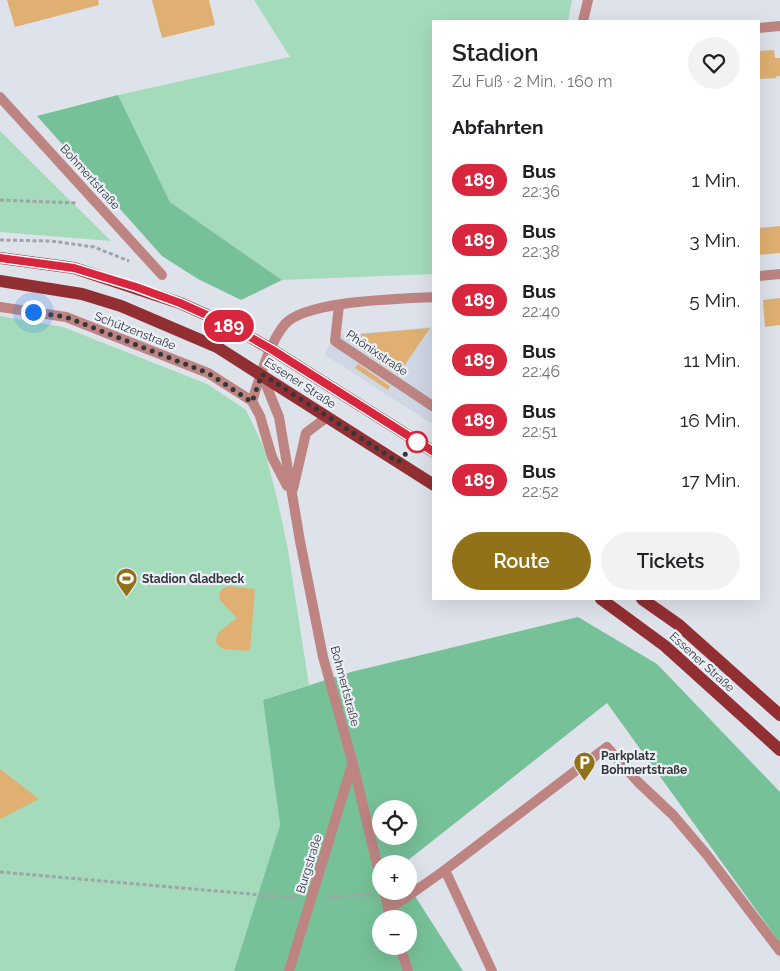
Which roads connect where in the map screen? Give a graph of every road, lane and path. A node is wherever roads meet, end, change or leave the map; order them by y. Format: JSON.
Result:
{"nodes":[{"id":1,"x":588,"y":0,"type":"edge"},
{"id":2,"x":583,"y":20,"type":"edge"},
{"id":3,"x":780,"y":26,"type":"edge"},
{"id":4,"x":760,"y":28,"type":"edge"},
{"id":5,"x":0,"y":97,"type":"edge"},
{"id":6,"x":0,"y":200,"type":"edge"},
{"id":7,"x":97,"y":204,"type":"junction"},
{"id":8,"x":0,"y":240,"type":"edge"},
{"id":9,"x":0,"y":258,"type":"edge"},
{"id":10,"x":136,"y":264,"type":"dead end"},
{"id":11,"x":780,"y":274,"type":"edge"},
{"id":12,"x":162,"y":275,"type":"dead end"},
{"id":13,"x":760,"y":276,"type":"edge"},
{"id":14,"x":0,"y":281,"type":"edge"},
{"id":15,"x":432,"y":297,"type":"edge"},
{"id":16,"x":339,"y":305,"type":"junction"},
{"id":17,"x":0,"y":307,"type":"edge"},
{"id":18,"x":271,"y":349,"type":"junction"},
{"id":19,"x":262,"y":374,"type":"junction"},
{"id":20,"x":252,"y":402,"type":"junction"},
{"id":21,"x":432,"y":406,"type":"edge"},
{"id":22,"x":327,"y":417,"type":"junction"},
{"id":23,"x":432,"y":451,"type":"edge"},
{"id":24,"x":432,"y":484,"type":"edge"},
{"id":25,"x":292,"y":495,"type":"junction"},
{"id":26,"x":602,"y":600,"type":"edge"},
{"id":27,"x":643,"y":600,"type":"edge"},
{"id":28,"x":780,"y":714,"type":"edge"},
{"id":29,"x":780,"y":750,"type":"edge"},
{"id":30,"x":353,"y":764,"type":"junction"},
{"id":31,"x":375,"y":855,"type":"edge"},
{"id":32,"x":445,"y":870,"type":"junction"},
{"id":33,"x":0,"y":872,"type":"edge"},
{"id":34,"x":372,"y":893,"type":"edge"},
{"id":35,"x":311,"y":899,"type":"junction"},
{"id":36,"x":395,"y":910,"type":"edge"},
{"id":37,"x":780,"y":951,"type":"edge"},
{"id":38,"x":403,"y":955,"type":"edge"},
{"id":39,"x":289,"y":971,"type":"edge"},
{"id":40,"x":408,"y":971,"type":"edge"},
{"id":41,"x":492,"y":971,"type":"edge"}],
"edges":[{"from":1,"to":2,"type":"street"},
{"from":3,"to":4,"type":"street"},
{"from":5,"to":7,"type":"street","name":"Bohmertstraße"},
{"from":6,"to":7,"type":"path"},
{"from":7,"to":12,"type":"street","name":"Bohmertstraße"},
{"from":8,"to":10,"type":"path"},
{"from":9,"to":18,"type":"main road","name":"Essener Straße"},
{"from":11,"to":13,"type":"street"},
{"from":14,"to":19,"type":"main road","name":"Essener Straße"},
{"from":15,"to":16,"type":"street"},
{"from":16,"to":18,"type":"street"},
{"from":16,"to":21,"type":"street","name":"Phönixstraße"},
{"from":17,"to":20,"type":"street","name":"Schützenstraße"},
{"from":18,"to":19,"type":"street"},
{"from":18,"to":23,"type":"main road","name":"Essener Straße"},
{"from":19,"to":20,"type":"street"},
{"from":19,"to":22,"type":"main road","name":"Essener Straße"},
{"from":19,"to":25,"type":"street","name":"Bohmertstraße"},
{"from":20,"to":25,"type":"street","name":"Bohmertstraße"},
{"from":22,"to":24,"type":"main road","name":"Essener Straße"},
{"from":22,"to":25,"type":"street","name":"Bohmertstraße"},
{"from":25,"to":30,"type":"street","name":"Bohmertstraße"},
{"from":26,"to":29,"type":"main road","name":"Essener Straße"},
{"from":27,"to":28,"type":"main road","name":"Essener Straße"},
{"from":30,"to":31,"type":"street","name":"Bohmertstraße"},
{"from":30,"to":35,"type":"street","name":"Burgstraße"},
{"from":32,"to":36,"type":"street"},
{"from":32,"to":37,"type":"street"},
{"from":32,"to":41,"type":"street"},
{"from":33,"to":35,"type":"path"},
{"from":34,"to":35,"type":"path"},
{"from":35,"to":39,"type":"street","name":"Burgstraße"},
{"from":38,"to":40,"type":"street"}]}
